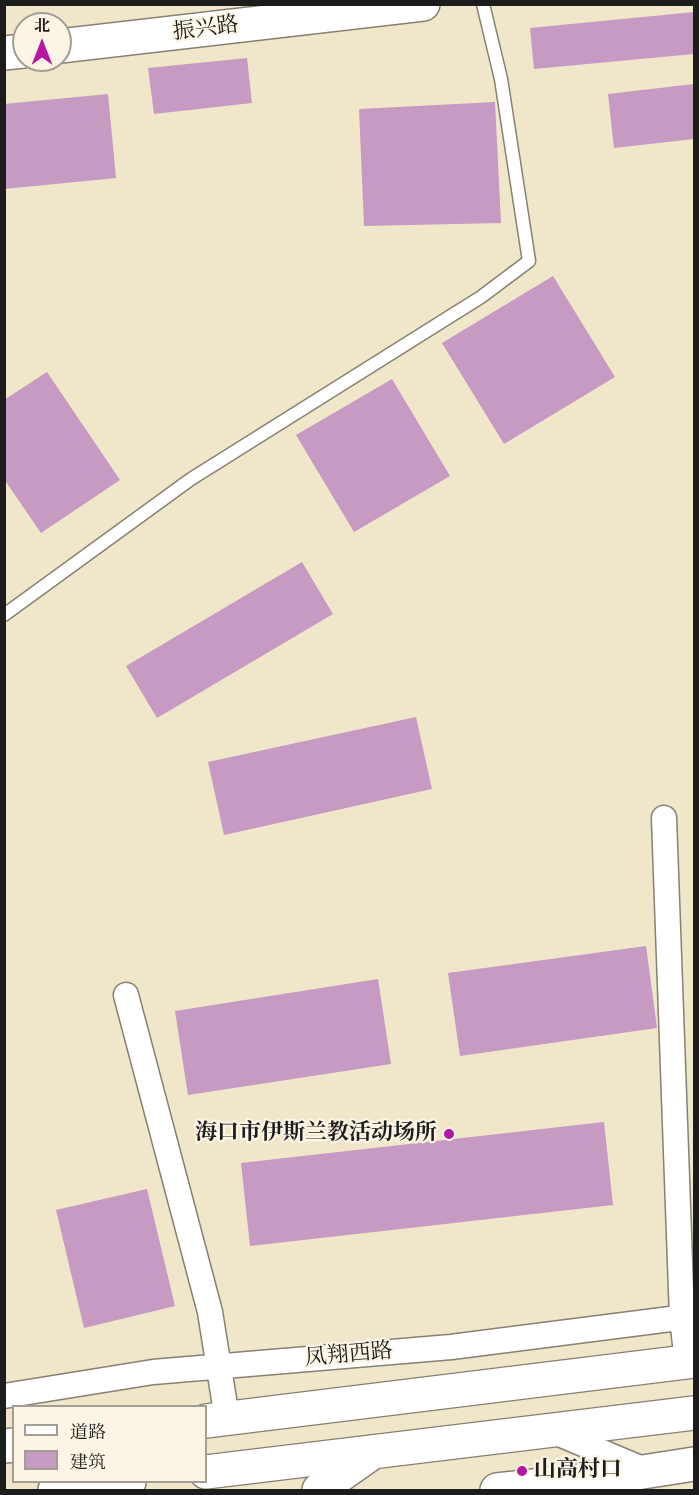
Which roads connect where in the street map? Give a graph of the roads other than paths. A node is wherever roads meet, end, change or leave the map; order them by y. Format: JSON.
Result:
{"nodes":[{"id":1,"x":423,"y":4,"type":"edge"},
{"id":2,"x":483,"y":4,"type":"edge"},
{"id":3,"x":72,"y":45,"type":"edge"},
{"id":4,"x":4,"y":615,"type":"edge"},
{"id":5,"x":664,"y":818,"type":"dead end"},
{"id":6,"x":126,"y":995,"type":"dead end"},
{"id":7,"x":688,"y":1317,"type":"edge"},
{"id":8,"x":691,"y":1361,"type":"edge"},
{"id":9,"x":220,"y":1367,"type":"junction"},
{"id":10,"x":4,"y":1396,"type":"edge"},
{"id":11,"x":694,"y":1413,"type":"edge"},
{"id":12,"x":217,"y":1420,"type":"edge"},
{"id":13,"x":550,"y":1431,"type":"junction"},
{"id":14,"x":373,"y":1452,"type":"junction"},
{"id":15,"x":694,"y":1464,"type":"edge"},
{"id":16,"x":645,"y":1470,"type":"junction"},
{"id":17,"x":207,"y":1472,"type":"edge"},
{"id":18,"x":121,"y":1483,"type":"edge"},
{"id":19,"x":599,"y":1485,"type":"edge"},
{"id":20,"x":55,"y":1491,"type":"edge"},
{"id":21,"x":319,"y":1491,"type":"edge"},
{"id":22,"x":497,"y":1491,"type":"edge"}],
"edges":[{"from":1,"to":3,"type":"main road","name":"振兴路"},
{"from":2,"to":4,"type":"lane"},
{"from":5,"to":7,"type":"street"},
{"from":6,"to":9,"type":"street"},
{"from":7,"to":8,"type":"street"},
{"from":7,"to":9,"type":"street","name":"凤翔西路"},
{"from":8,"to":12,"type":"main road","name":"凤翔西路"},
{"from":9,"to":10,"type":"street","name":"凤翔西路"},
{"from":9,"to":12,"type":"street"},
{"from":11,"to":13,"type":"main road"},
{"from":13,"to":14,"type":"main road"},
{"from":13,"to":16,"type":"street"},
{"from":14,"to":17,"type":"main road"},
{"from":14,"to":21,"type":"main road"},
{"from":15,"to":16,"type":"main road"},
{"from":16,"to":19,"type":"main road"},
{"from":18,"to":20,"type":"main road"},
{"from":19,"to":22,"type":"main road"}]}
